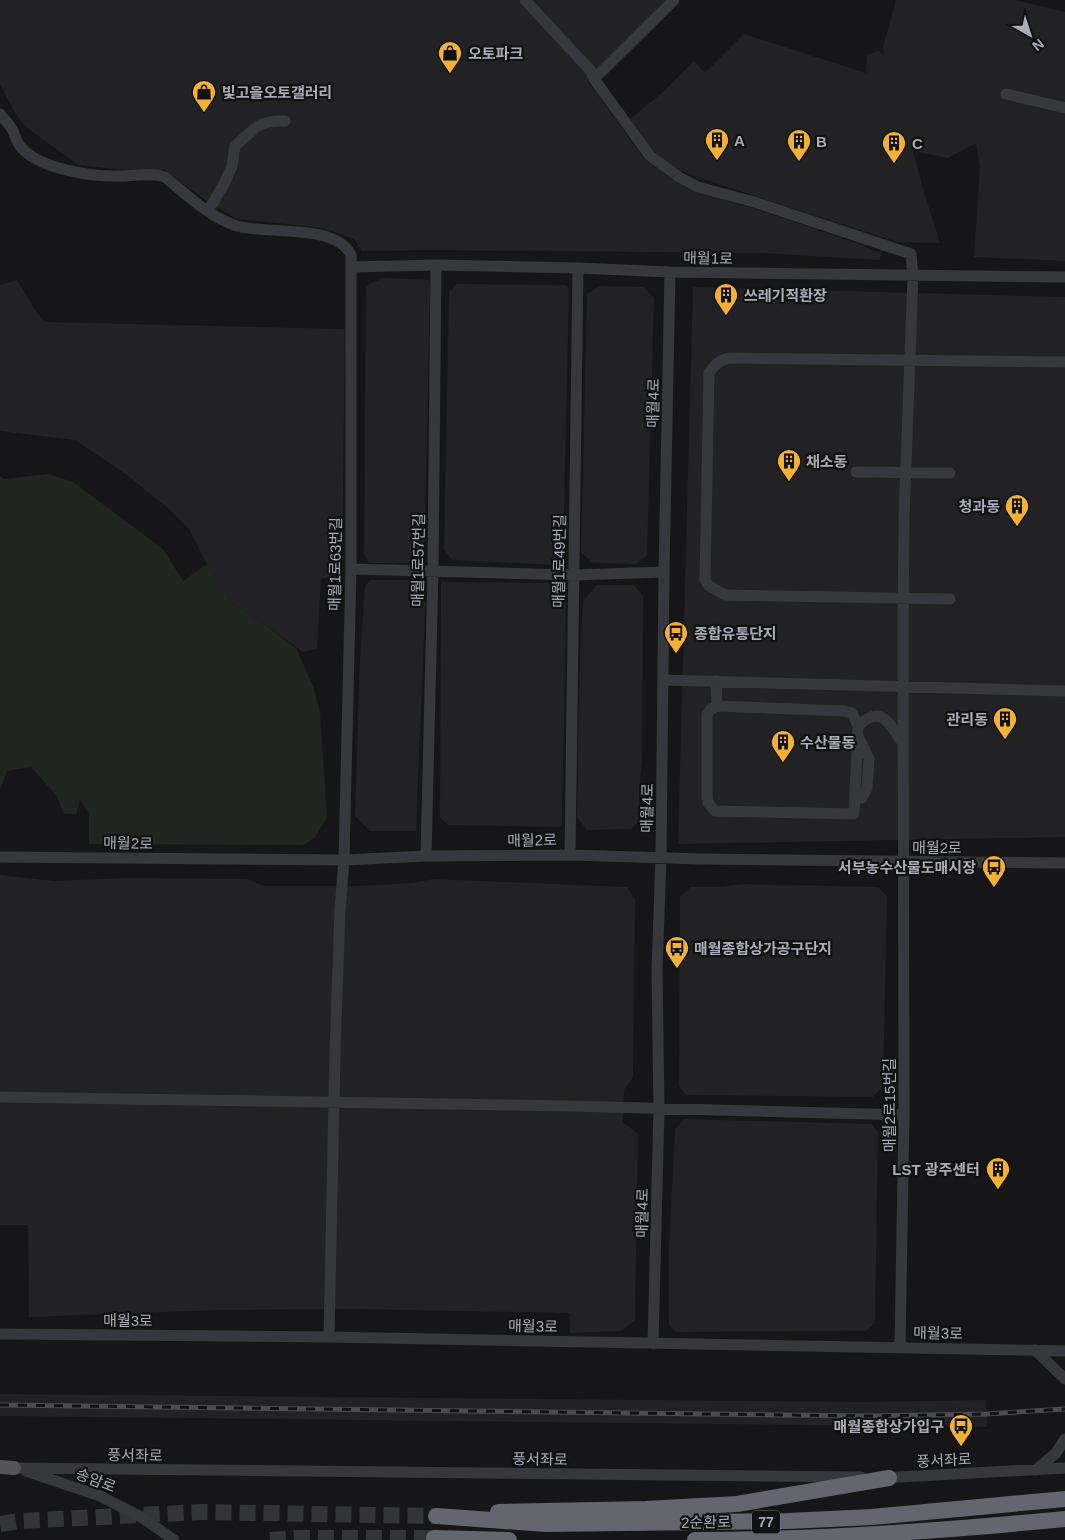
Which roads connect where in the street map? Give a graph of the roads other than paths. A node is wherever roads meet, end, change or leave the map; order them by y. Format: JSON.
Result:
{"nodes":[{"id":1,"x":525,"y":0,"type":"edge"},
{"id":2,"x":674,"y":0,"type":"edge"},
{"id":3,"x":594,"y":79,"type":"junction"},
{"id":4,"x":1006,"y":94,"type":"dead end"},
{"id":5,"x":1065,"y":108,"type":"edge"},
{"id":6,"x":0,"y":114,"type":"edge"},
{"id":7,"x":285,"y":121,"type":"dead end"},
{"id":8,"x":208,"y":211,"type":"junction"},
{"id":9,"x":436,"y":265,"type":"junction"},
{"id":10,"x":351,"y":267,"type":"junction"},
{"id":11,"x":578,"y":268,"type":"junction"},
{"id":12,"x":670,"y":272,"type":"junction"},
{"id":13,"x":913,"y":276,"type":"junction"},
{"id":14,"x":1065,"y":277,"type":"edge"},
{"id":15,"x":909,"y":359,"type":"junction"},
{"id":16,"x":1065,"y":362,"type":"edge"},
{"id":17,"x":856,"y":472,"type":"dead end"},
{"id":18,"x":906,"y":473,"type":"junction"},
{"id":19,"x":950,"y":473,"type":"dead end"},
{"id":20,"x":351,"y":569,"type":"junction"},
{"id":21,"x":433,"y":571,"type":"junction"},
{"id":22,"x":664,"y":572,"type":"junction"},
{"id":23,"x":574,"y":574,"type":"junction"},
{"id":24,"x":903,"y":598,"type":"junction"},
{"id":25,"x":950,"y":599,"type":"dead end"},
{"id":26,"x":664,"y":680,"type":"junction"},
{"id":27,"x":716,"y":681,"type":"junction"},
{"id":28,"x":902,"y":685,"type":"junction"},
{"id":29,"x":1065,"y":691,"type":"edge"},
{"id":30,"x":718,"y":706,"type":"junction"},
{"id":31,"x":858,"y":730,"type":"junction"},
{"id":32,"x":903,"y":743,"type":"junction"},
{"id":33,"x":862,"y":798,"type":"dead end"},
{"id":34,"x":570,"y":855,"type":"junction"},
{"id":35,"x":426,"y":856,"type":"junction"},
{"id":36,"x":0,"y":857,"type":"edge"},
{"id":37,"x":661,"y":857,"type":"junction"},
{"id":38,"x":344,"y":860,"type":"junction"},
{"id":39,"x":904,"y":862,"type":"junction"},
{"id":40,"x":1065,"y":864,"type":"edge"},
{"id":41,"x":0,"y":1097,"type":"edge"},
{"id":42,"x":334,"y":1103,"type":"junction"},
{"id":43,"x":659,"y":1109,"type":"junction"},
{"id":44,"x":904,"y":1115,"type":"junction"},
{"id":45,"x":0,"y":1334,"type":"edge"},
{"id":46,"x":329,"y":1337,"type":"junction"},
{"id":47,"x":654,"y":1344,"type":"junction"},
{"id":48,"x":900,"y":1348,"type":"junction"},
{"id":49,"x":1035,"y":1350,"type":"junction"},
{"id":50,"x":1065,"y":1351,"type":"edge"},
{"id":51,"x":1065,"y":1379,"type":"edge"},
{"id":52,"x":1065,"y":1439,"type":"edge"},
{"id":53,"x":0,"y":1467,"type":"edge"},
{"id":54,"x":14,"y":1468,"type":"junction"},
{"id":55,"x":1065,"y":1468,"type":"edge"},
{"id":56,"x":1036,"y":1470,"type":"junction"},
{"id":57,"x":889,"y":1478,"type":"junction"},
{"id":58,"x":1065,"y":1499,"type":"edge"},
{"id":59,"x":1065,"y":1519,"type":"edge"},
{"id":60,"x":434,"y":1538,"type":"dead end"},
{"id":61,"x":174,"y":1540,"type":"edge"},
{"id":62,"x":509,"y":1540,"type":"edge"},
{"id":63,"x":695,"y":1540,"type":"edge"}],
"edges":[{"from":1,"to":3,"type":"street"},
{"from":2,"to":3,"type":"street"},
{"from":3,"to":13,"type":"street","name":"매월2로15번길"},
{"from":4,"to":5,"type":"street"},
{"from":6,"to":8,"type":"street","name":"매월1로63번길"},
{"from":7,"to":8,"type":"street"},
{"from":8,"to":10,"type":"street","name":"매월1로63번길"},
{"from":9,"to":10,"type":"street","name":"매월1로"},
{"from":9,"to":11,"type":"street","name":"매월1로"},
{"from":9,"to":21,"type":"street","name":"매월1로57번길"},
{"from":10,"to":20,"type":"street","name":"매월1로63번길"},
{"from":11,"to":12,"type":"street","name":"매월1로"},
{"from":11,"to":23,"type":"street","name":"매월1로49번길"},
{"from":12,"to":13,"type":"street","name":"매월1로"},
{"from":12,"to":22,"type":"street","name":"매월4로"},
{"from":13,"to":14,"type":"street","name":"매월1로"},
{"from":13,"to":15,"type":"street","name":"매월2로15번길"},
{"from":15,"to":16,"type":"street"},
{"from":15,"to":18,"type":"street","name":"매월2로15번길"},
{"from":15,"to":24,"type":"street"},
{"from":17,"to":18,"type":"street"},
{"from":18,"to":19,"type":"street"},
{"from":18,"to":24,"type":"street","name":"매월2로15번길"},
{"from":20,"to":21,"type":"street"},
{"from":20,"to":38,"type":"street","name":"매월1로63번길"},
{"from":21,"to":23,"type":"street"},
{"from":21,"to":35,"type":"street","name":"매월1로57번길"},
{"from":22,"to":23,"type":"street"},
{"from":22,"to":26,"type":"street","name":"매월4로"},
{"from":23,"to":34,"type":"street","name":"매월1로49번길"},
{"from":24,"to":25,"type":"street"},
{"from":24,"to":28,"type":"street","name":"매월2로15번길"},
{"from":26,"to":27,"type":"street"},
{"from":26,"to":37,"type":"street","name":"매월4로"},
{"from":27,"to":28,"type":"street"},
{"from":27,"to":30,"type":"street"},
{"from":28,"to":29,"type":"street"},
{"from":28,"to":32,"type":"street","name":"매월2로15번길"},
{"from":30,"to":31,"type":"street"},
{"from":30,"to":31,"type":"street"},
{"from":31,"to":32,"type":"street"},
{"from":31,"to":33,"type":"street"},
{"from":32,"to":39,"type":"street","name":"매월2로15번길"},
{"from":34,"to":35,"type":"street","name":"매월2로"},
{"from":34,"to":37,"type":"street","name":"매월2로"},
{"from":35,"to":38,"type":"street","name":"매월2로"},
{"from":36,"to":38,"type":"street","name":"매월2로"},
{"from":37,"to":39,"type":"street","name":"매월2로"},
{"from":37,"to":43,"type":"street","name":"매월4로"},
{"from":38,"to":42,"type":"street","name":"매월1로63번길"},
{"from":39,"to":40,"type":"street","name":"매월2로"},
{"from":39,"to":44,"type":"street","name":"매월2로15번길"},
{"from":41,"to":42,"type":"street"},
{"from":42,"to":43,"type":"street"},
{"from":42,"to":46,"type":"street","name":"매월1로63번길"},
{"from":43,"to":44,"type":"street"},
{"from":43,"to":47,"type":"street","name":"매월4로"},
{"from":44,"to":48,"type":"street","name":"매월2로15번길"},
{"from":45,"to":46,"type":"street","name":"매월3로"},
{"from":46,"to":47,"type":"street","name":"매월3로"},
{"from":47,"to":48,"type":"street","name":"매월3로"},
{"from":48,"to":49,"type":"street","name":"매월3로"},
{"from":49,"to":50,"type":"street","name":"매월3로"},
{"from":49,"to":51,"type":"street"},
{"from":52,"to":56,"type":"street"},
{"from":53,"to":54,"type":"main road","name":"송암로"},
{"from":54,"to":57,"type":"street","name":"풍서좌로"},
{"from":54,"to":61,"type":"street","name":"송암로"},
{"from":55,"to":56,"type":"street","name":"풍서좌로"},
{"from":56,"to":57,"type":"street","name":"풍서좌로"},
{"from":57,"to":58,"type":"highway","name":"2순환로","number":"77"},
{"from":59,"to":63,"type":"highway","name":"2순환로","number":"77"},
{"from":60,"to":62,"type":"highway"}]}
